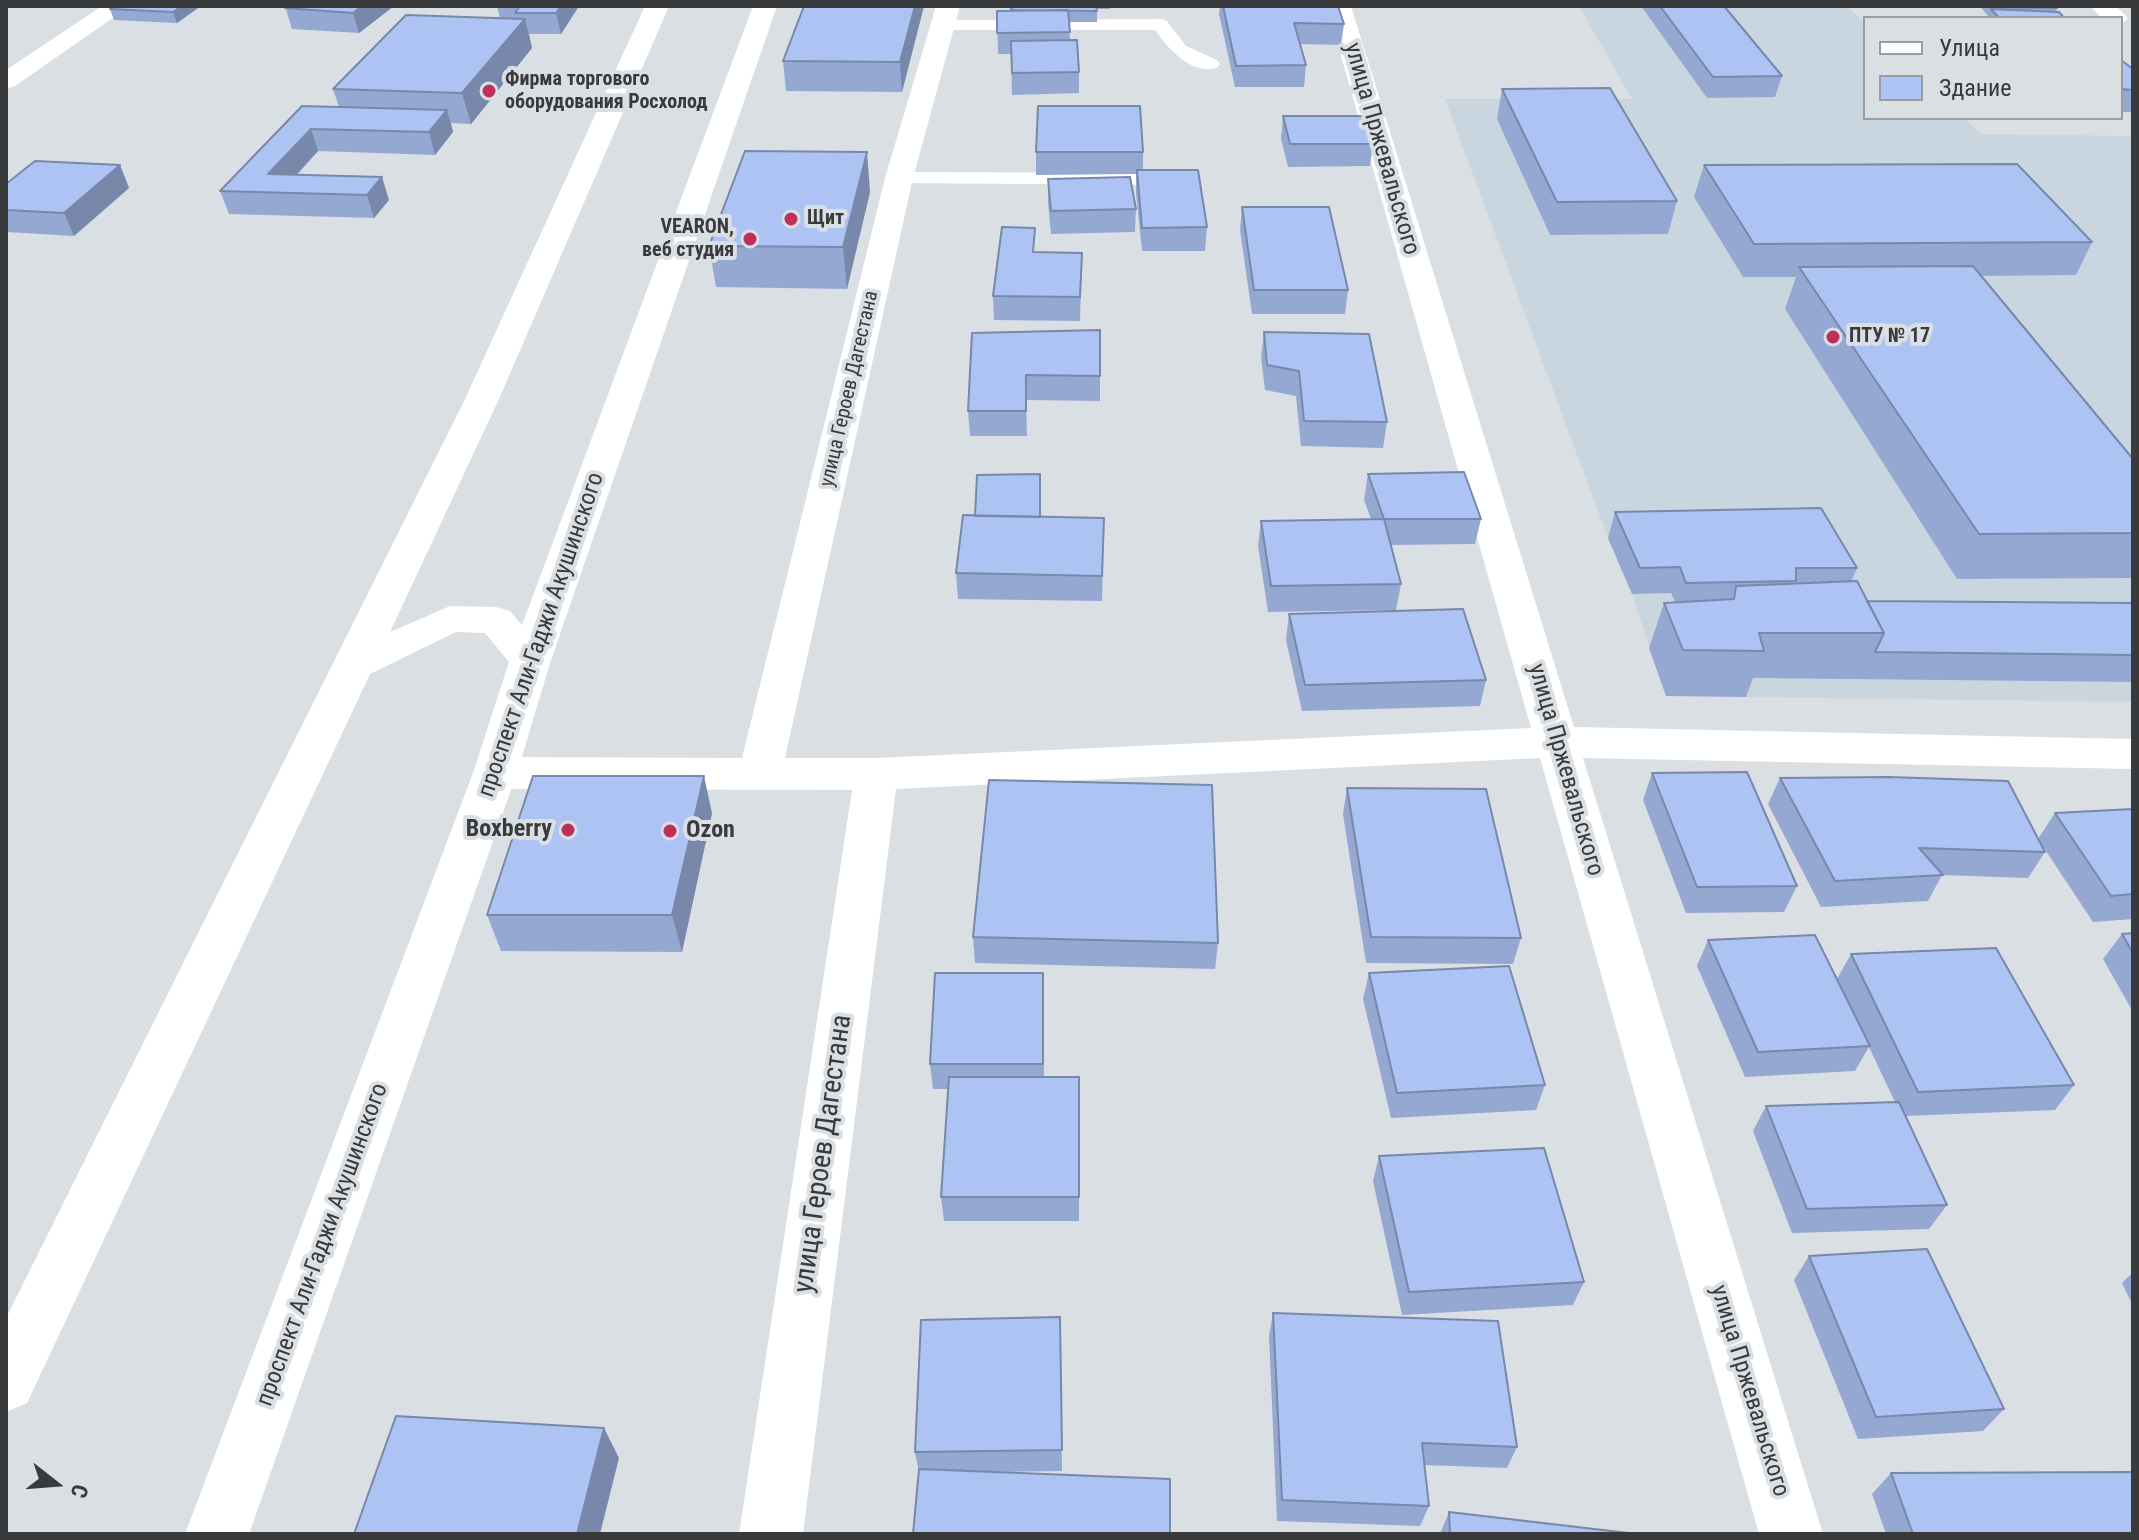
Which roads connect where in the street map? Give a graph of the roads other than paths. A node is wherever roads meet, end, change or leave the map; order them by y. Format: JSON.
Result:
{"nodes":[{"id":1,"x":118,"y":6,"type":"edge"},
{"id":2,"x":657,"y":6,"type":"edge"},
{"id":3,"x":765,"y":6,"type":"edge"},
{"id":4,"x":1339,"y":6,"type":"edge"},
{"id":5,"x":1162,"y":15,"type":"edge"},
{"id":6,"x":946,"y":16,"type":"edge"},
{"id":7,"x":1210,"y":64,"type":"dead end"},
{"id":8,"x":6,"y":81,"type":"edge"},
{"id":9,"x":899,"y":178,"type":"junction"},
{"id":10,"x":1167,"y":179,"type":"edge"},
{"id":11,"x":530,"y":660,"type":"junction"},
{"id":12,"x":356,"y":664,"type":"junction"},
{"id":13,"x":1556,"y":742,"type":"junction"},
{"id":14,"x":2133,"y":754,"type":"edge"},
{"id":15,"x":495,"y":773,"type":"junction"},
{"id":16,"x":760,"y":773,"type":"junction"},
{"id":17,"x":876,"y":774,"type":"junction"},
{"id":18,"x":6,"y":1382,"type":"edge"},
{"id":19,"x":217,"y":1534,"type":"edge"},
{"id":20,"x":771,"y":1534,"type":"edge"},
{"id":21,"x":1791,"y":1534,"type":"edge"}],
"edges":[{"from":1,"to":8,"type":"street"},
{"from":2,"to":12,"type":"street"},
{"from":3,"to":11,"type":"street","name":"проспект Али-Гаджи Акушинского"},
{"from":4,"to":13,"type":"street","name":"улица Пржевальского"},
{"from":5,"to":6,"type":"lane"},
{"from":5,"to":7,"type":"lane"},
{"from":6,"to":9,"type":"street","name":"улица Героев Дагестана"},
{"from":9,"to":10,"type":"lane"},
{"from":9,"to":16,"type":"street","name":"улица Героев Дагестана"},
{"from":11,"to":12,"type":"street"},
{"from":11,"to":15,"type":"street","name":"проспект Али-Гаджи Акушинского"},
{"from":12,"to":18,"type":"street"},
{"from":13,"to":14,"type":"street"},
{"from":13,"to":17,"type":"street"},
{"from":13,"to":21,"type":"street","name":"улица Пржевальского"},
{"from":15,"to":16,"type":"street"},
{"from":15,"to":19,"type":"street","name":"проспект Али-Гаджи Акушинского"},
{"from":16,"to":17,"type":"street"},
{"from":17,"to":20,"type":"street","name":"улица Героев Дагестана"}]}
